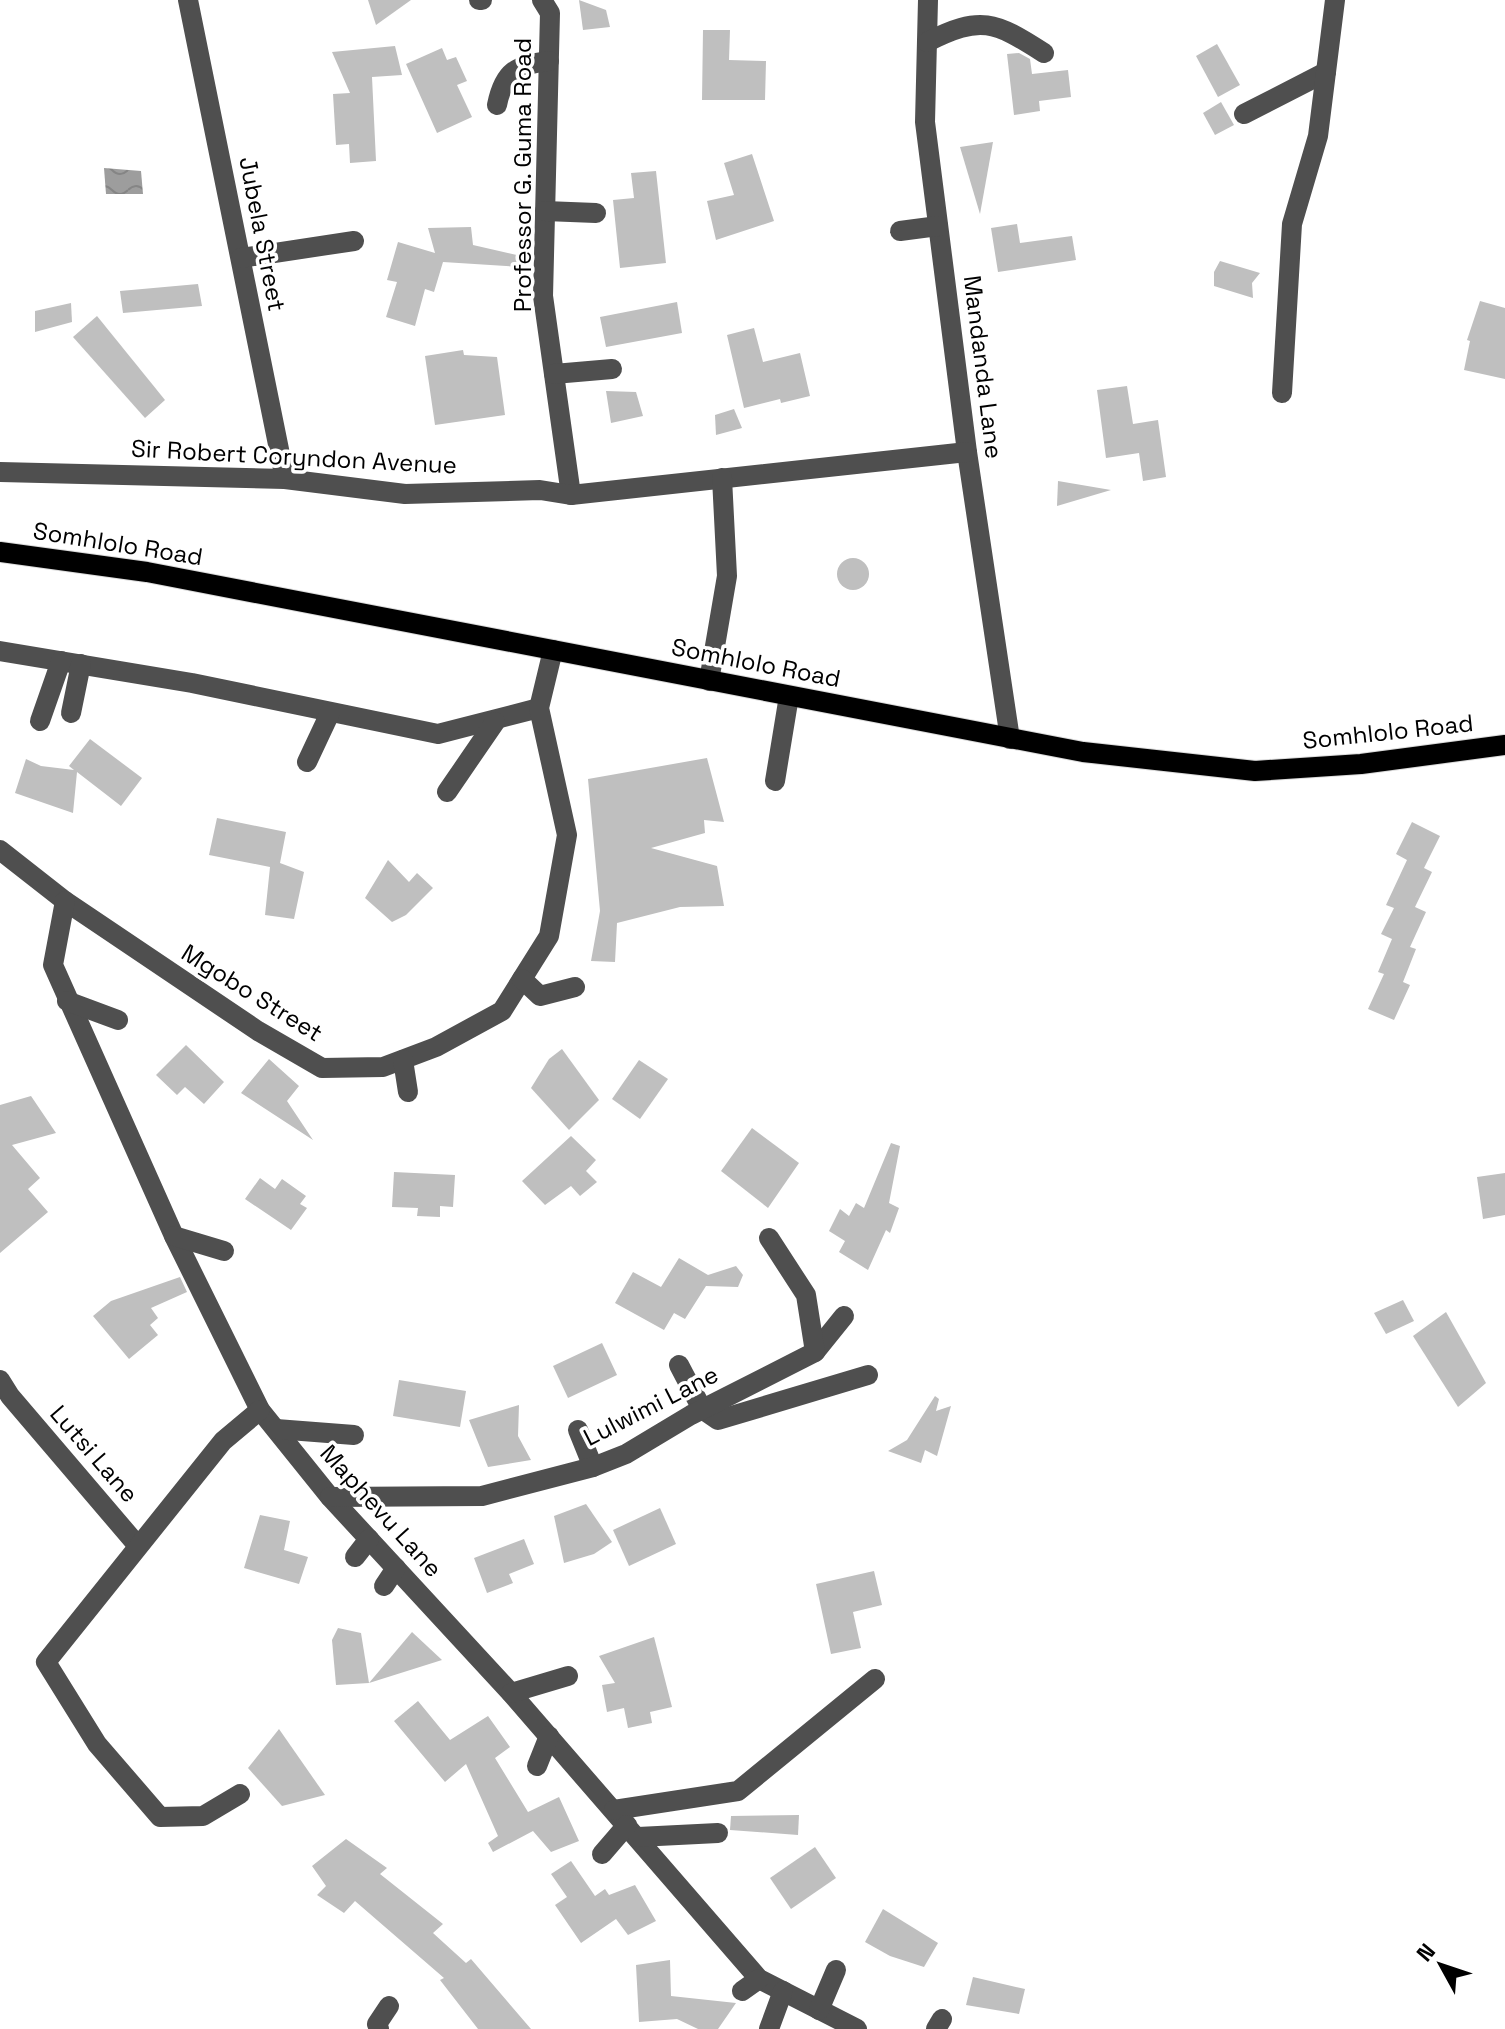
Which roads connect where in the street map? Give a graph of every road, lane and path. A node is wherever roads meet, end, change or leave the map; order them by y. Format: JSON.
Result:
{"nodes":[{"id":1,"x":188,"y":0,"type":"edge"},
{"id":2,"x":542,"y":0,"type":"edge"},
{"id":3,"x":909,"y":0,"type":"edge"},
{"id":4,"x":1335,"y":0,"type":"edge"},
{"id":5,"x":928,"y":6,"type":"edge"},
{"id":6,"x":927,"y":42,"type":"junction"},
{"id":7,"x":1044,"y":53,"type":"dead end"},
{"id":8,"x":549,"y":61,"type":"junction"},
{"id":9,"x":1326,"y":72,"type":"junction"},
{"id":10,"x":497,"y":105,"type":"dead end"},
{"id":11,"x":1244,"y":114,"type":"dead end"},
{"id":12,"x":545,"y":211,"type":"junction"},
{"id":13,"x":596,"y":213,"type":"dead end"},
{"id":14,"x":938,"y":226,"type":"junction"},
{"id":15,"x":900,"y":231,"type":"dead end"},
{"id":16,"x":354,"y":241,"type":"dead end"},
{"id":17,"x":241,"y":258,"type":"junction"},
{"id":18,"x":612,"y":369,"type":"dead end"},
{"id":19,"x":554,"y":374,"type":"junction"},
{"id":20,"x":1282,"y":393,"type":"dead end"},
{"id":21,"x":967,"y":452,"type":"junction"},
{"id":22,"x":0,"y":472,"type":"edge"},
{"id":23,"x":722,"y":478,"type":"junction"},
{"id":24,"x":285,"y":479,"type":"junction"},
{"id":25,"x":571,"y":495,"type":"junction"},
{"id":26,"x":0,"y":552,"type":"edge"},
{"id":27,"x":553,"y":650,"type":"junction"},
{"id":28,"x":0,"y":651,"type":"edge"},
{"id":29,"x":71,"y":663,"type":"junction"},
{"id":30,"x":709,"y":681,"type":"junction"},
{"id":31,"x":789,"y":696,"type":"junction"},
{"id":32,"x":539,"y":708,"type":"junction"},
{"id":33,"x":71,"y":713,"type":"dead end"},
{"id":34,"x":330,"y":713,"type":"junction"},
{"id":35,"x":40,"y":721,"type":"dead end"},
{"id":36,"x":495,"y":722,"type":"junction"},
{"id":37,"x":1010,"y":739,"type":"junction"},
{"id":38,"x":1505,"y":745,"type":"edge"},
{"id":39,"x":307,"y":762,"type":"dead end"},
{"id":40,"x":775,"y":781,"type":"dead end"},
{"id":41,"x":447,"y":792,"type":"dead end"},
{"id":42,"x":0,"y":850,"type":"edge"},
{"id":43,"x":65,"y":901,"type":"junction"},
{"id":44,"x":522,"y":979,"type":"junction"},
{"id":45,"x":575,"y":987,"type":"dead end"},
{"id":46,"x":67,"y":1001,"type":"junction"},
{"id":47,"x":118,"y":1020,"type":"dead end"},
{"id":48,"x":403,"y":1060,"type":"junction"},
{"id":49,"x":408,"y":1092,"type":"dead end"},
{"id":50,"x":174,"y":1236,"type":"junction"},
{"id":51,"x":769,"y":1238,"type":"dead end"},
{"id":52,"x":224,"y":1251,"type":"dead end"},
{"id":53,"x":844,"y":1316,"type":"dead end"},
{"id":54,"x":815,"y":1352,"type":"junction"},
{"id":55,"x":679,"y":1365,"type":"dead end"},
{"id":56,"x":868,"y":1375,"type":"dead end"},
{"id":57,"x":5,"y":1388,"type":"edge"},
{"id":58,"x":702,"y":1409,"type":"junction"},
{"id":59,"x":260,"y":1410,"type":"junction"},
{"id":60,"x":276,"y":1429,"type":"junction"},
{"id":61,"x":578,"y":1430,"type":"dead end"},
{"id":62,"x":354,"y":1435,"type":"dead end"},
{"id":63,"x":593,"y":1467,"type":"junction"},
{"id":64,"x":330,"y":1497,"type":"junction"},
{"id":65,"x":369,"y":1539,"type":"junction"},
{"id":66,"x":138,"y":1546,"type":"junction"},
{"id":67,"x":355,"y":1557,"type":"dead end"},
{"id":68,"x":396,"y":1568,"type":"junction"},
{"id":69,"x":384,"y":1586,"type":"dead end"},
{"id":70,"x":568,"y":1676,"type":"dead end"},
{"id":71,"x":875,"y":1679,"type":"dead end"},
{"id":72,"x":511,"y":1693,"type":"junction"},
{"id":73,"x":549,"y":1736,"type":"junction"},
{"id":74,"x":537,"y":1766,"type":"dead end"},
{"id":75,"x":240,"y":1794,"type":"dead end"},
{"id":76,"x":626,"y":1824,"type":"junction"},
{"id":77,"x":718,"y":1833,"type":"dead end"},
{"id":78,"x":602,"y":1854,"type":"dead end"},
{"id":79,"x":836,"y":1970,"type":"dead end"},
{"id":80,"x":759,"y":1979,"type":"junction"},
{"id":81,"x":742,"y":1991,"type":"dead end"},
{"id":82,"x":783,"y":1991,"type":"junction"},
{"id":83,"x":389,"y":2006,"type":"dead end"},
{"id":84,"x":819,"y":2010,"type":"junction"},
{"id":85,"x":379,"y":2029,"type":"edge"},
{"id":86,"x":769,"y":2029,"type":"edge"},
{"id":87,"x":857,"y":2029,"type":"edge"}],
"edges":[{"from":1,"to":17,"type":"street","name":"Jubela Street"},
{"from":2,"to":8,"type":"street","name":"Professor G. Guma Road"},
{"from":3,"to":5,"type":"street"},
{"from":4,"to":9,"type":"street"},
{"from":5,"to":6,"type":"street","name":"Mandanda Lane"},
{"from":6,"to":7,"type":"street"},
{"from":6,"to":14,"type":"street","name":"Mandanda Lane"},
{"from":8,"to":10,"type":"street"},
{"from":8,"to":12,"type":"street","name":"Professor G. Guma Road"},
{"from":9,"to":11,"type":"street"},
{"from":9,"to":20,"type":"street"},
{"from":12,"to":13,"type":"street"},
{"from":12,"to":19,"type":"street","name":"Professor G. Guma Road"},
{"from":14,"to":15,"type":"street"},
{"from":14,"to":21,"type":"street","name":"Mandanda Lane"},
{"from":16,"to":17,"type":"street"},
{"from":17,"to":24,"type":"street","name":"Jubela Street"},
{"from":18,"to":19,"type":"street"},
{"from":19,"to":25,"type":"street","name":"Professor G. Guma Road"},
{"from":21,"to":23,"type":"street","name":"Sir Robert Coryndon Avenue"},
{"from":21,"to":37,"type":"street","name":"Mandanda Lane"},
{"from":22,"to":24,"type":"street","name":"Sir Robert Coryndon Avenue"},
{"from":23,"to":25,"type":"street","name":"Sir Robert Coryndon Avenue"},
{"from":23,"to":30,"type":"street"},
{"from":24,"to":25,"type":"street","name":"Sir Robert Coryndon Avenue"},
{"from":26,"to":27,"type":"main road","name":"Somhlolo Road"},
{"from":27,"to":30,"type":"main road","name":"Somhlolo Road"},
{"from":27,"to":32,"type":"street","name":"Mgobo Street"},
{"from":28,"to":29,"type":"street"},
{"from":29,"to":33,"type":"street"},
{"from":29,"to":34,"type":"street"},
{"from":29,"to":35,"type":"street"},
{"from":30,"to":31,"type":"main road","name":"Somhlolo Road"},
{"from":31,"to":37,"type":"main road","name":"Somhlolo Road"},
{"from":31,"to":40,"type":"street"},
{"from":32,"to":36,"type":"street"},
{"from":32,"to":44,"type":"street","name":"Mgobo Street"},
{"from":34,"to":36,"type":"street"},
{"from":34,"to":39,"type":"street"},
{"from":36,"to":41,"type":"street"},
{"from":37,"to":38,"type":"main road","name":"Somhlolo Road"},
{"from":42,"to":43,"type":"street","name":"Mgobo Street"},
{"from":43,"to":46,"type":"street","name":"Maphevu Lane"},
{"from":43,"to":48,"type":"street","name":"Mgobo Street"},
{"from":44,"to":45,"type":"street"},
{"from":44,"to":48,"type":"street","name":"Mgobo Street"},
{"from":46,"to":47,"type":"street"},
{"from":46,"to":50,"type":"street","name":"Maphevu Lane"},
{"from":48,"to":49,"type":"street"},
{"from":50,"to":52,"type":"street"},
{"from":50,"to":59,"type":"street","name":"Maphevu Lane"},
{"from":51,"to":54,"type":"street"},
{"from":53,"to":54,"type":"street"},
{"from":54,"to":58,"type":"street","name":"Lulwimi Lane"},
{"from":55,"to":58,"type":"street"},
{"from":56,"to":58,"type":"street"},
{"from":57,"to":66,"type":"street","name":"Lutsi Lane"},
{"from":58,"to":63,"type":"street","name":"Lulwimi Lane"},
{"from":59,"to":60,"type":"street","name":"Maphevu Lane"},
{"from":59,"to":66,"type":"street"},
{"from":60,"to":62,"type":"street"},
{"from":60,"to":64,"type":"street","name":"Maphevu Lane"},
{"from":61,"to":63,"type":"street"},
{"from":63,"to":64,"type":"street","name":"Lulwimi Lane"},
{"from":64,"to":65,"type":"street","name":"Maphevu Lane"},
{"from":65,"to":67,"type":"street"},
{"from":65,"to":68,"type":"street","name":"Maphevu Lane"},
{"from":66,"to":75,"type":"street"},
{"from":68,"to":69,"type":"street"},
{"from":68,"to":72,"type":"street","name":"Maphevu Lane"},
{"from":70,"to":72,"type":"street"},
{"from":71,"to":76,"type":"street"},
{"from":72,"to":73,"type":"street","name":"Maphevu Lane"},
{"from":73,"to":74,"type":"street"},
{"from":73,"to":76,"type":"street","name":"Maphevu Lane"},
{"from":76,"to":77,"type":"street"},
{"from":76,"to":78,"type":"street"},
{"from":76,"to":80,"type":"street","name":"Maphevu Lane"},
{"from":79,"to":84,"type":"street"},
{"from":80,"to":81,"type":"street"},
{"from":80,"to":82,"type":"street","name":"Maphevu Lane"},
{"from":82,"to":84,"type":"street","name":"Maphevu Lane"},
{"from":82,"to":86,"type":"street"},
{"from":83,"to":85,"type":"street"},
{"from":84,"to":87,"type":"street","name":"Maphevu Lane"}]}
